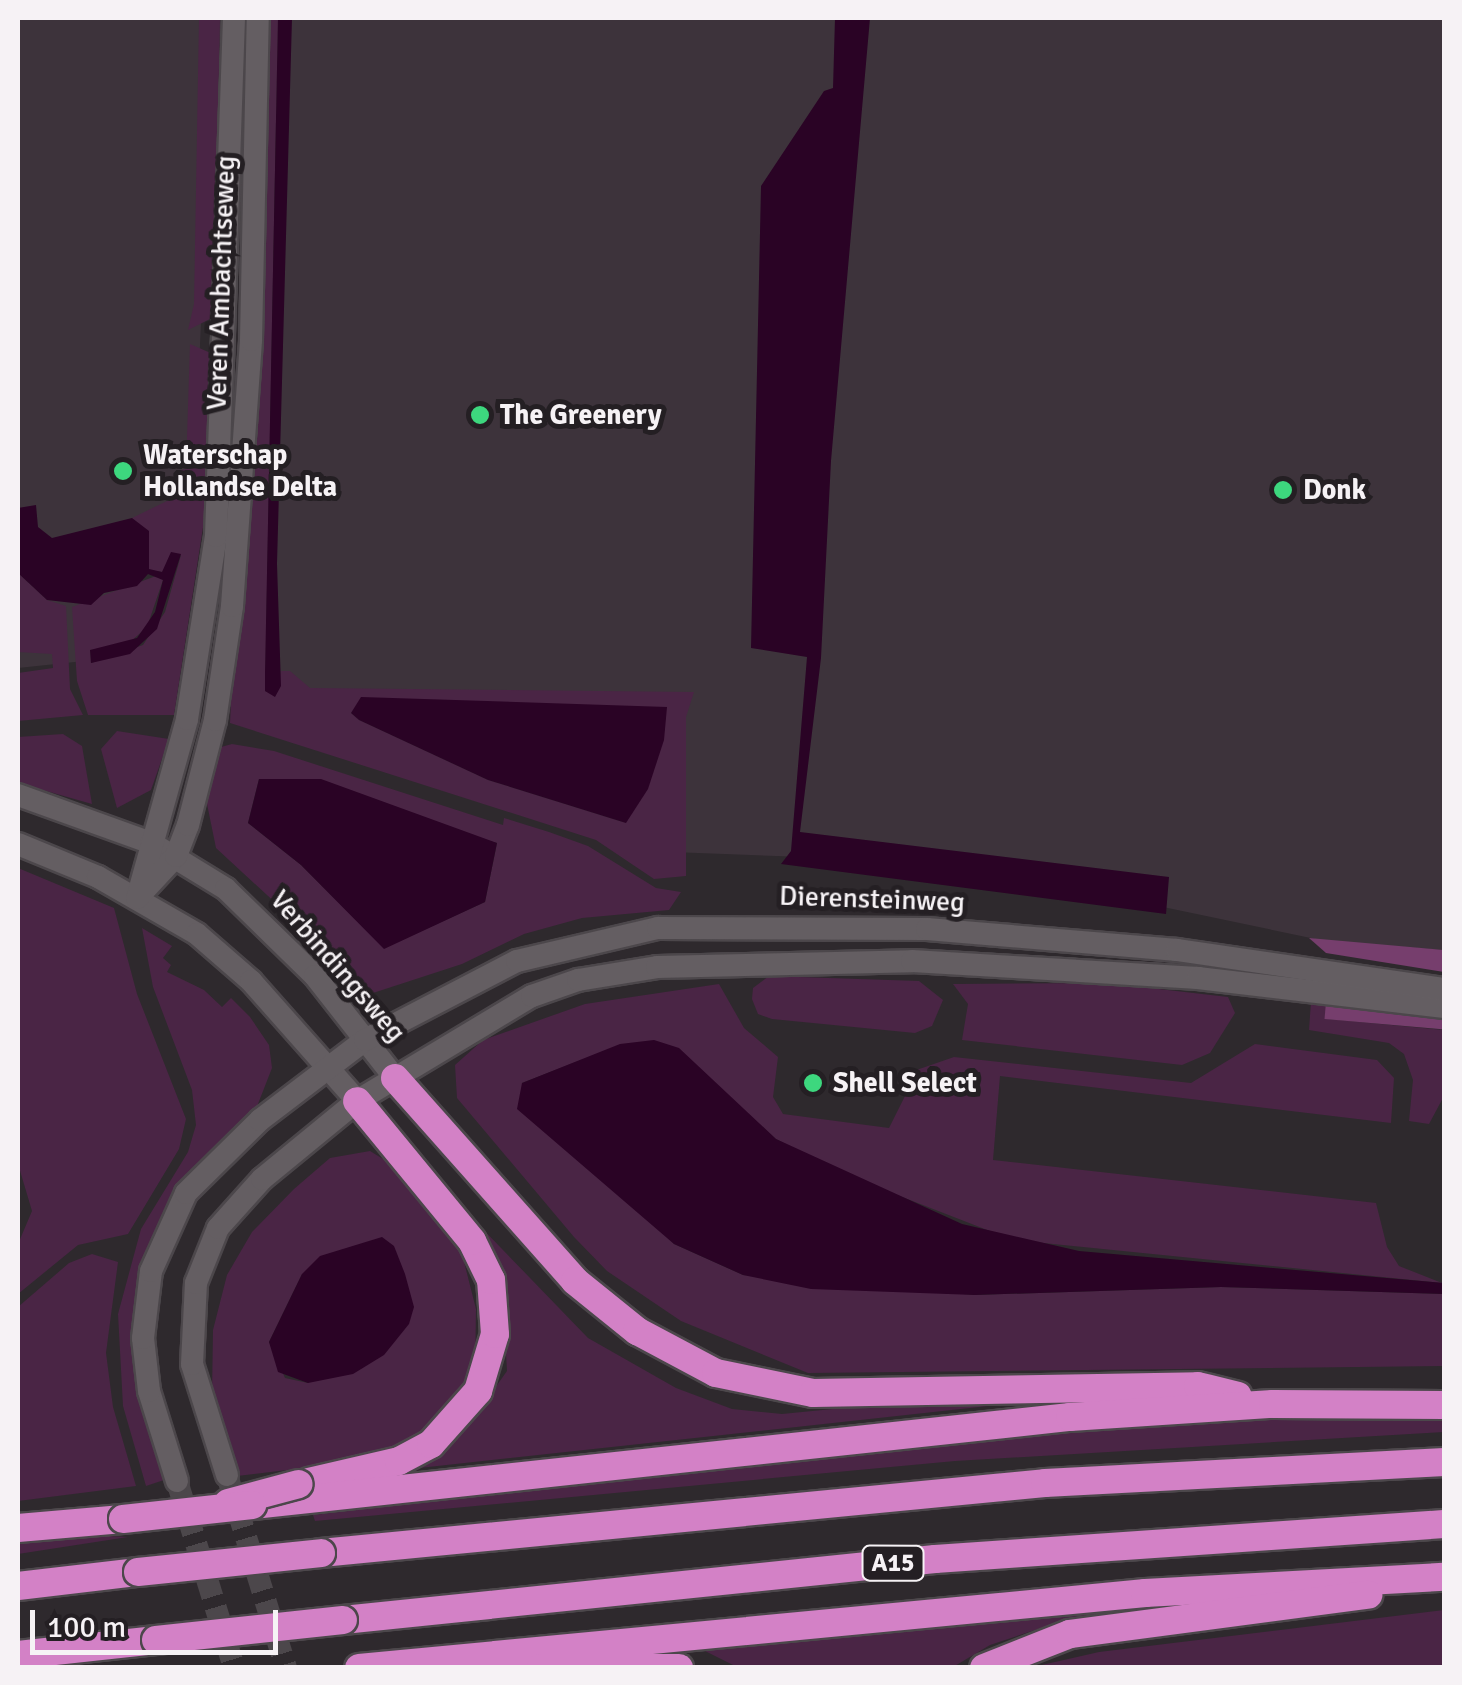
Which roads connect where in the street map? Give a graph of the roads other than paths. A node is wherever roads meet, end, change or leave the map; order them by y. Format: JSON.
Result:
{"nodes":[{"id":1,"x":234,"y":18,"type":"edge"},
{"id":2,"x":258,"y":18,"type":"edge"},
{"id":3,"x":18,"y":794,"type":"edge"},
{"id":4,"x":151,"y":843,"type":"junction"},
{"id":5,"x":18,"y":844,"type":"edge"},
{"id":6,"x":176,"y":856,"type":"junction"},
{"id":7,"x":137,"y":898,"type":"junction"},
{"id":8,"x":1444,"y":989,"type":"edge"},
{"id":9,"x":1444,"y":1008,"type":"edge"},
{"id":10,"x":366,"y":1040,"type":"junction"},
{"id":11,"x":327,"y":1069,"type":"junction"},
{"id":12,"x":395,"y":1078,"type":"junction"},
{"id":13,"x":357,"y":1101,"type":"junction"},
{"id":14,"x":1274,"y":1404,"type":"junction"},
{"id":15,"x":1444,"y":1405,"type":"edge"},
{"id":16,"x":1444,"y":1462,"type":"edge"},
{"id":17,"x":227,"y":1474,"type":"tunnel mouth"},
{"id":18,"x":176,"y":1481,"type":"tunnel mouth"},
{"id":19,"x":301,"y":1492,"type":"junction"},
{"id":20,"x":1444,"y":1524,"type":"edge"},
{"id":21,"x":18,"y":1528,"type":"edge"},
{"id":22,"x":1444,"y":1581,"type":"edge"},
{"id":23,"x":18,"y":1586,"type":"edge"},
{"id":24,"x":18,"y":1655,"type":"edge"},
{"id":25,"x":380,"y":1667,"type":"edge"},
{"id":26,"x":541,"y":1668,"type":"edge"},
{"id":27,"x":679,"y":1668,"type":"edge"},
{"id":28,"x":984,"y":1668,"type":"edge"}],
"edges":[{"from":1,"to":4,"type":"main road","name":"Veren Ambachtseweg"},
{"from":2,"to":6,"type":"main road","name":"Veren Ambachtseweg"},
{"from":3,"to":4,"type":"main road","name":"Verbindingsweg"},
{"from":4,"to":6,"type":"main road","name":"Verbindingsweg"},
{"from":4,"to":7,"type":"main road","name":"Veren Ambachtseweg"},
{"from":5,"to":7,"type":"main road"},
{"from":6,"to":7,"type":"main road","name":"Veren Ambachtseweg"},
{"from":6,"to":10,"type":"main road","name":"Verbindingsweg"},
{"from":7,"to":11,"type":"main road"},
{"from":8,"to":10,"type":"main road","name":"Dierensteinweg"},
{"from":9,"to":12,"type":"main road"},
{"from":10,"to":11,"type":"main road","name":"Dierensteinweg"},
{"from":10,"to":12,"type":"main road","name":"Verbindingsweg"},
{"from":11,"to":13,"type":"main road"},
{"from":11,"to":18,"type":"main road","name":"Dierensteinweg"},
{"from":12,"to":13,"type":"main road"},
{"from":12,"to":14,"type":"highway"},
{"from":13,"to":17,"type":"main road"},
{"from":13,"to":19,"type":"highway"},
{"from":14,"to":15,"type":"highway"},
{"from":14,"to":19,"type":"highway"},
{"from":16,"to":23,"type":"highway","bridge":true},
{"from":19,"to":21,"type":"highway","bridge":true},
{"from":20,"to":24,"type":"highway","number":"A15","bridge":true},
{"from":22,"to":25,"type":"highway","number":"A15"},
{"from":22,"to":28,"type":"highway","number":"A15"},
{"from":26,"to":27,"type":"highway"}]}
